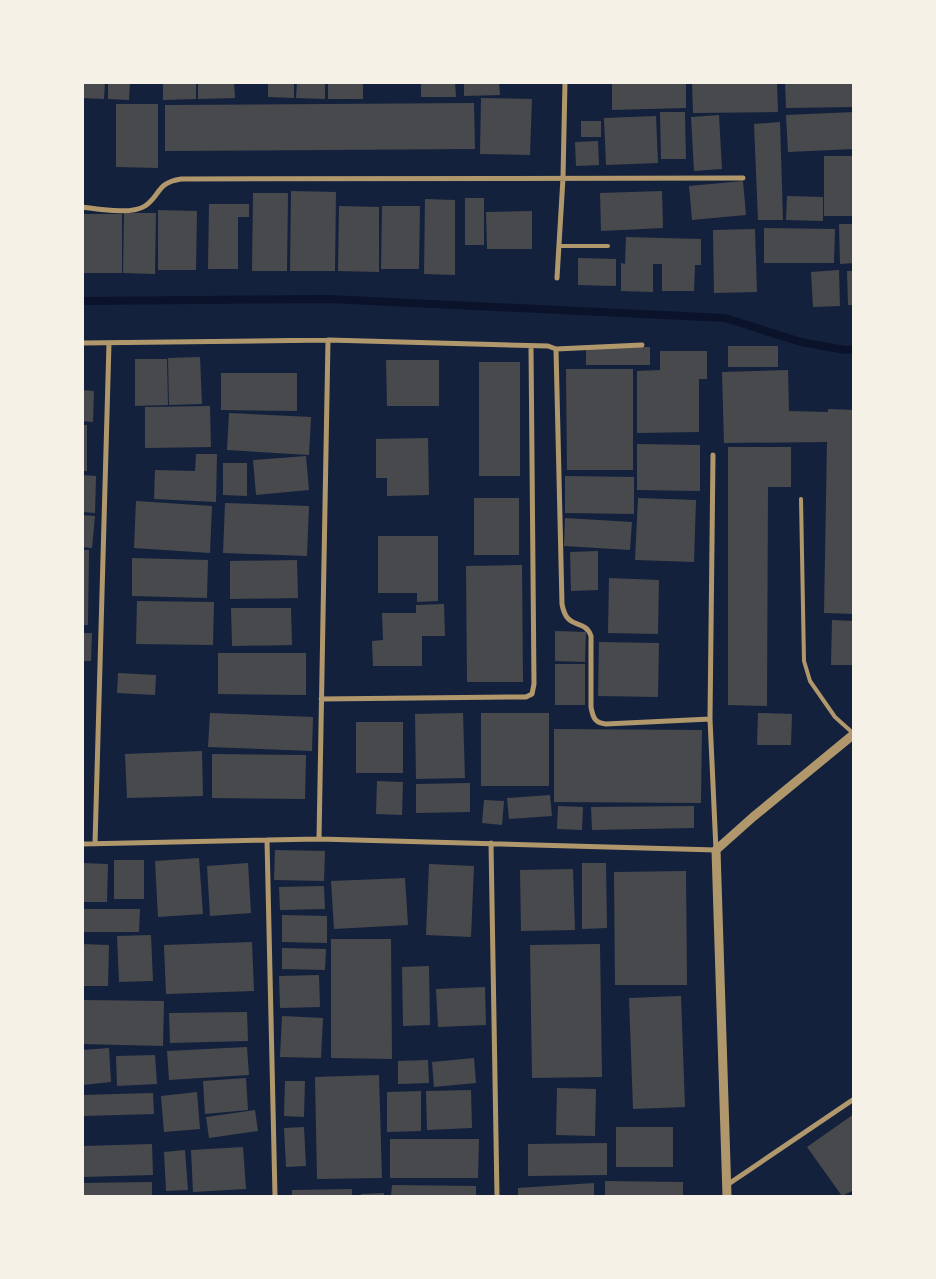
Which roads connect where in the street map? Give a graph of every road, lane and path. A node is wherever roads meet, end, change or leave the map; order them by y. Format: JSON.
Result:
{"nodes":[{"id":1,"x":564,"y":82,"type":"edge"},
{"id":2,"x":563,"y":178,"type":"junction"},
{"id":3,"x":743,"y":178,"type":"dead end"},
{"id":4,"x":82,"y":208,"type":"edge"},
{"id":5,"x":559,"y":246,"type":"junction"},
{"id":6,"x":608,"y":246,"type":"dead end"},
{"id":7,"x":557,"y":278,"type":"dead end"},
{"id":8,"x":328,"y":340,"type":"junction"},
{"id":9,"x":82,"y":343,"type":"edge"},
{"id":10,"x":109,"y":343,"type":"junction"},
{"id":11,"x":642,"y":345,"type":"dead end"},
{"id":12,"x":531,"y":346,"type":"junction"},
{"id":13,"x":556,"y":349,"type":"junction"},
{"id":14,"x":713,"y":455,"type":"dead end"},
{"id":15,"x":801,"y":499,"type":"dead end"},
{"id":16,"x":321,"y":698,"type":"junction"},
{"id":17,"x":710,"y":719,"type":"junction"},
{"id":18,"x":854,"y":734,"type":"edge"},
{"id":19,"x":319,"y":839,"type":"junction"},
{"id":20,"x":267,"y":840,"type":"junction"},
{"id":21,"x":491,"y":843,"type":"junction"},
{"id":22,"x":82,"y":844,"type":"edge"},
{"id":23,"x":96,"y":844,"type":"junction"},
{"id":24,"x":716,"y":850,"type":"junction"},
{"id":25,"x":854,"y":1099,"type":"edge"},
{"id":26,"x":727,"y":1185,"type":"junction"},
{"id":27,"x":275,"y":1196,"type":"edge"},
{"id":28,"x":497,"y":1196,"type":"edge"},
{"id":29,"x":728,"y":1196,"type":"edge"}],
"edges":[{"from":1,"to":2,"type":"street"},
{"from":2,"to":3,"type":"street"},
{"from":2,"to":4,"type":"street"},
{"from":2,"to":5,"type":"street"},
{"from":5,"to":6,"type":"lane"},
{"from":5,"to":7,"type":"street"},
{"from":8,"to":10,"type":"street"},
{"from":8,"to":12,"type":"street"},
{"from":8,"to":16,"type":"street"},
{"from":9,"to":10,"type":"street"},
{"from":10,"to":23,"type":"street"},
{"from":11,"to":13,"type":"street"},
{"from":12,"to":13,"type":"street"},
{"from":12,"to":16,"type":"street"},
{"from":13,"to":17,"type":"street"},
{"from":14,"to":17,"type":"street"},
{"from":15,"to":18,"type":"lane"},
{"from":16,"to":19,"type":"street"},
{"from":17,"to":24,"type":"street"},
{"from":18,"to":24,"type":"street"},
{"from":19,"to":20,"type":"street"},
{"from":19,"to":21,"type":"street"},
{"from":20,"to":23,"type":"street"},
{"from":20,"to":27,"type":"street"},
{"from":21,"to":24,"type":"street"},
{"from":21,"to":28,"type":"street"},
{"from":22,"to":23,"type":"street"},
{"from":24,"to":26,"type":"street"},
{"from":25,"to":26,"type":"street"},
{"from":26,"to":29,"type":"street"}]}
